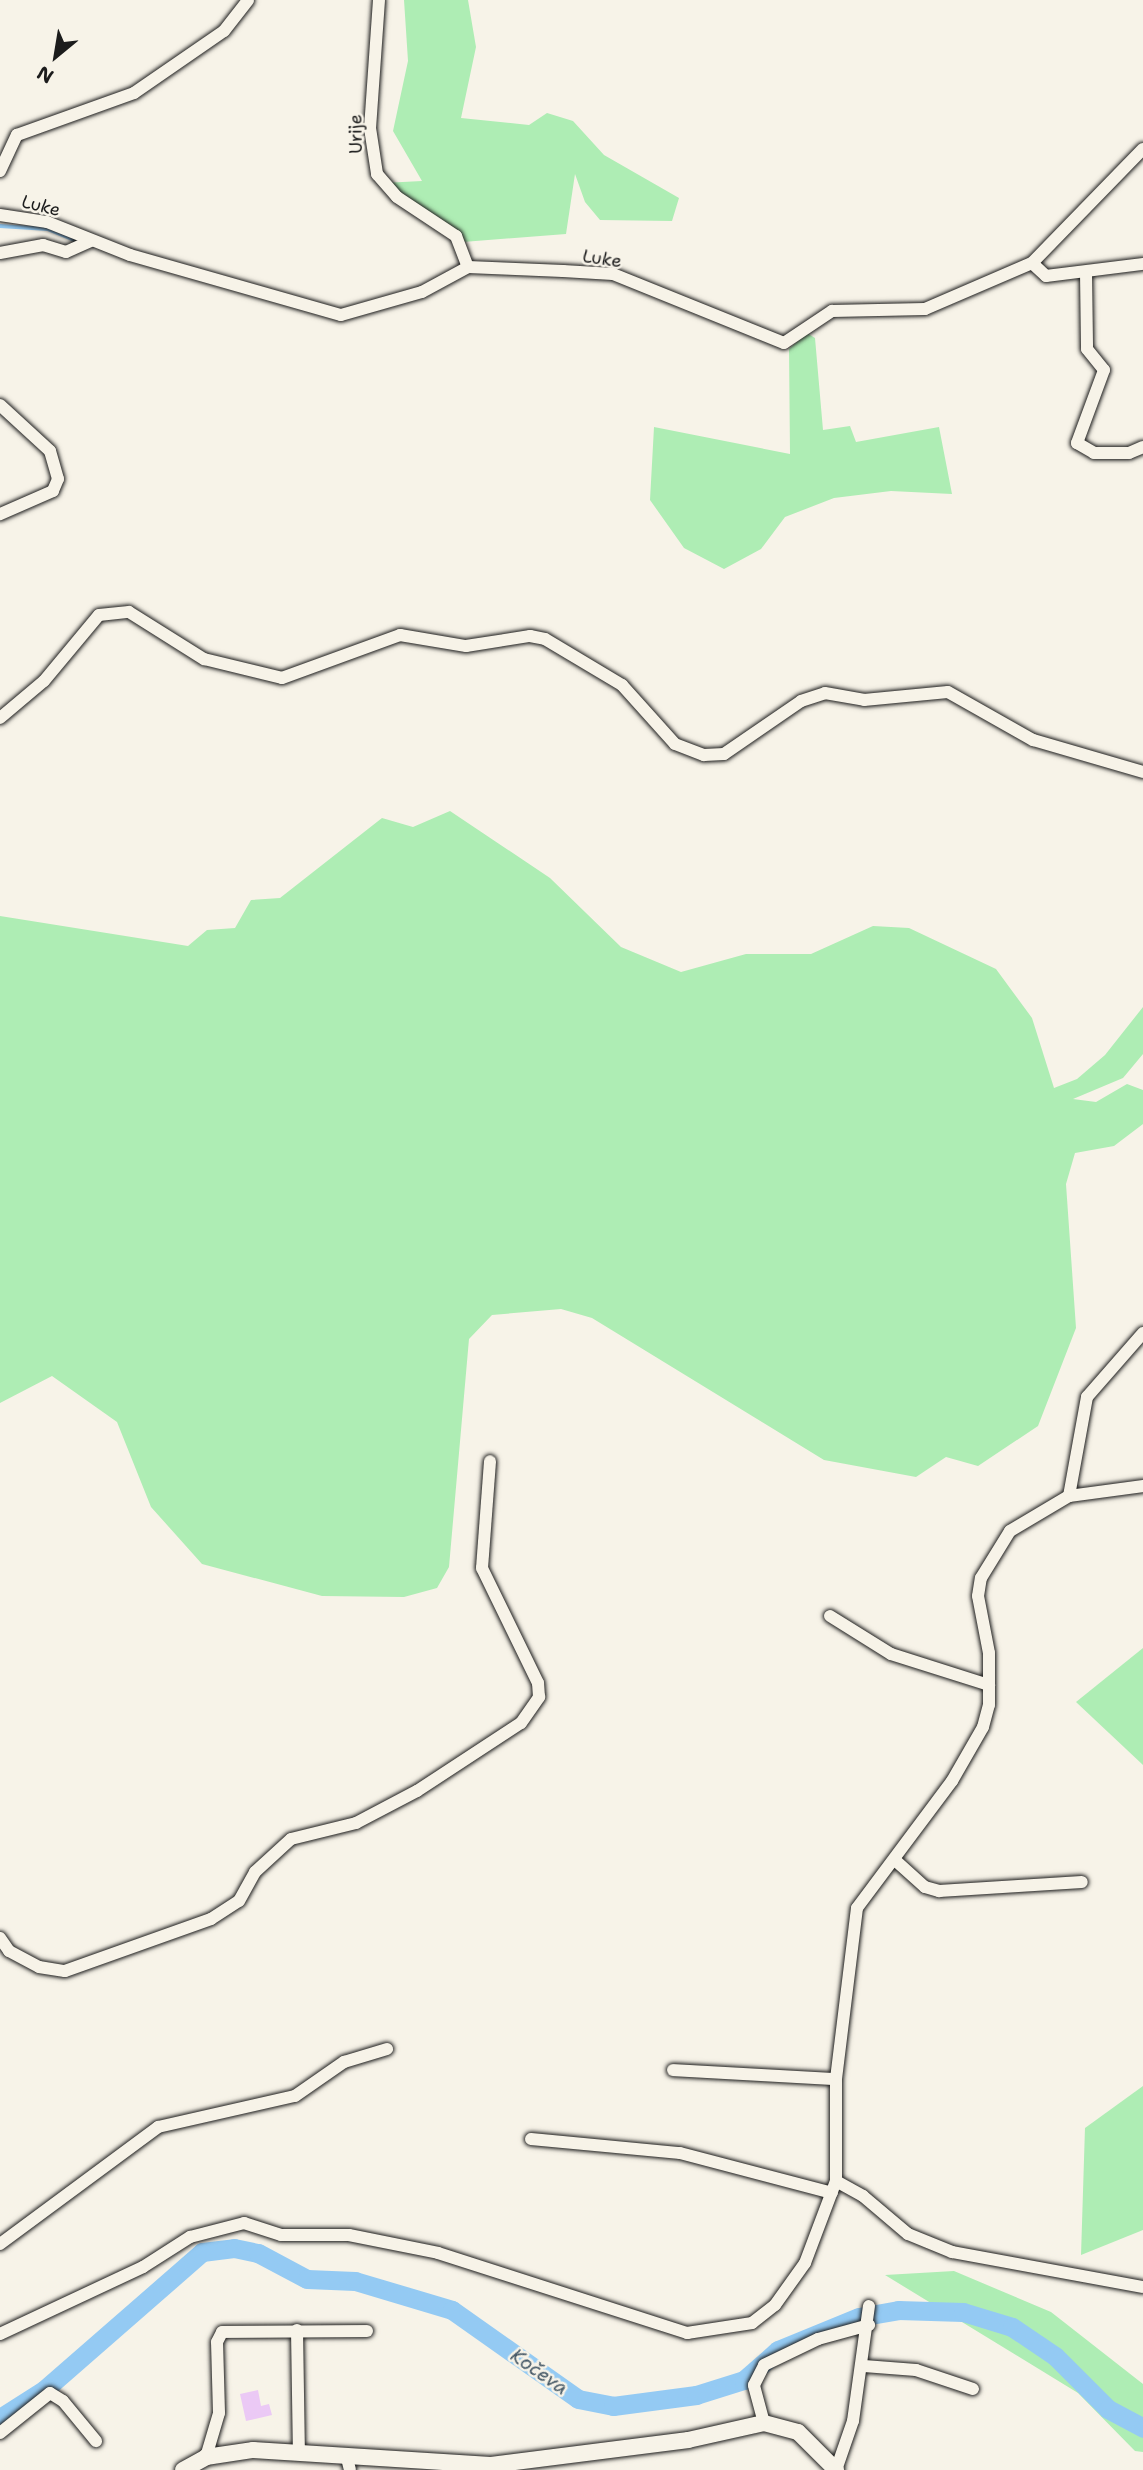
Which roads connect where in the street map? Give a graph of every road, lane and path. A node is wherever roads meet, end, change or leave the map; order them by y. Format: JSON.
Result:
{"nodes":[{"id":1,"x":248,"y":0,"type":"edge"},
{"id":2,"x":379,"y":0,"type":"edge"},
{"id":3,"x":1143,"y":149,"type":"edge"},
{"id":4,"x":0,"y":171,"type":"edge"},
{"id":5,"x":0,"y":215,"type":"edge"},
{"id":6,"x":90,"y":241,"type":"junction"},
{"id":7,"x":0,"y":253,"type":"edge"},
{"id":8,"x":1032,"y":263,"type":"junction"},
{"id":9,"x":1143,"y":264,"type":"edge"},
{"id":10,"x":468,"y":267,"type":"junction"},
{"id":11,"x":1086,"y":274,"type":"junction"},
{"id":12,"x":0,"y":405,"type":"edge"},
{"id":13,"x":1143,"y":447,"type":"edge"},
{"id":14,"x":0,"y":514,"type":"edge"},
{"id":15,"x":0,"y":718,"type":"edge"},
{"id":16,"x":1143,"y":772,"type":"edge"},
{"id":17,"x":1143,"y":1333,"type":"edge"},
{"id":18,"x":490,"y":1461,"type":"dead end"},
{"id":19,"x":1143,"y":1486,"type":"edge"},
{"id":20,"x":1069,"y":1496,"type":"junction"},
{"id":21,"x":831,"y":1616,"type":"dead end"},
{"id":22,"x":989,"y":1685,"type":"junction"},
{"id":23,"x":896,"y":1861,"type":"junction"},
{"id":24,"x":1082,"y":1882,"type":"dead end"},
{"id":25,"x":0,"y":1938,"type":"edge"},
{"id":26,"x":387,"y":2049,"type":"dead end"},
{"id":27,"x":673,"y":2070,"type":"dead end"},
{"id":28,"x":836,"y":2078,"type":"junction"},
{"id":29,"x":531,"y":2139,"type":"dead end"},
{"id":30,"x":834,"y":2187,"type":"junction"},
{"id":31,"x":0,"y":2244,"type":"edge"},
{"id":32,"x":1143,"y":2287,"type":"edge"},
{"id":33,"x":869,"y":2307,"type":"dead end"},
{"id":34,"x":869,"y":2323,"type":"junction"},
{"id":35,"x":297,"y":2330,"type":"junction"},
{"id":36,"x":367,"y":2331,"type":"dead end"},
{"id":37,"x":0,"y":2334,"type":"edge"},
{"id":38,"x":864,"y":2366,"type":"junction"},
{"id":39,"x":973,"y":2389,"type":"dead end"},
{"id":40,"x":764,"y":2423,"type":"junction"},
{"id":41,"x":0,"y":2433,"type":"edge"},
{"id":42,"x":96,"y":2441,"type":"dead end"},
{"id":43,"x":299,"y":2451,"type":"junction"},
{"id":44,"x":348,"y":2462,"type":"edge"},
{"id":45,"x":194,"y":2465,"type":"edge"},
{"id":46,"x":836,"y":2470,"type":"edge"}],
"edges":[{"from":1,"to":4,"type":"street"},
{"from":2,"to":10,"type":"street","name":"Urije"},
{"from":3,"to":8,"type":"street","name":"Luke"},
{"from":5,"to":6,"type":"street","name":"Luke"},
{"from":6,"to":7,"type":"street"},
{"from":6,"to":10,"type":"street","name":"Luke"},
{"from":8,"to":10,"type":"street","name":"Luke"},
{"from":8,"to":11,"type":"street"},
{"from":9,"to":11,"type":"street"},
{"from":11,"to":13,"type":"street"},
{"from":12,"to":14,"type":"street"},
{"from":15,"to":16,"type":"street"},
{"from":17,"to":20,"type":"street"},
{"from":18,"to":25,"type":"street"},
{"from":19,"to":20,"type":"street"},
{"from":20,"to":22,"type":"street"},
{"from":21,"to":22,"type":"street"},
{"from":22,"to":23,"type":"street"},
{"from":23,"to":24,"type":"street"},
{"from":23,"to":28,"type":"street"},
{"from":26,"to":31,"type":"street"},
{"from":27,"to":28,"type":"street"},
{"from":28,"to":30,"type":"street"},
{"from":29,"to":30,"type":"street"},
{"from":30,"to":32,"type":"street"},
{"from":30,"to":37,"type":"street"},
{"from":33,"to":34,"type":"street"},
{"from":34,"to":38,"type":"street"},
{"from":34,"to":40,"type":"street"},
{"from":35,"to":36,"type":"street"},
{"from":35,"to":43,"type":"street"},
{"from":35,"to":45,"type":"street"},
{"from":38,"to":39,"type":"street"},
{"from":38,"to":46,"type":"street"},
{"from":40,"to":44,"type":"main road"},
{"from":40,"to":46,"type":"main road"},
{"from":41,"to":42,"type":"street"},
{"from":43,"to":44,"type":"main road"},
{"from":43,"to":45,"type":"main road"}]}
